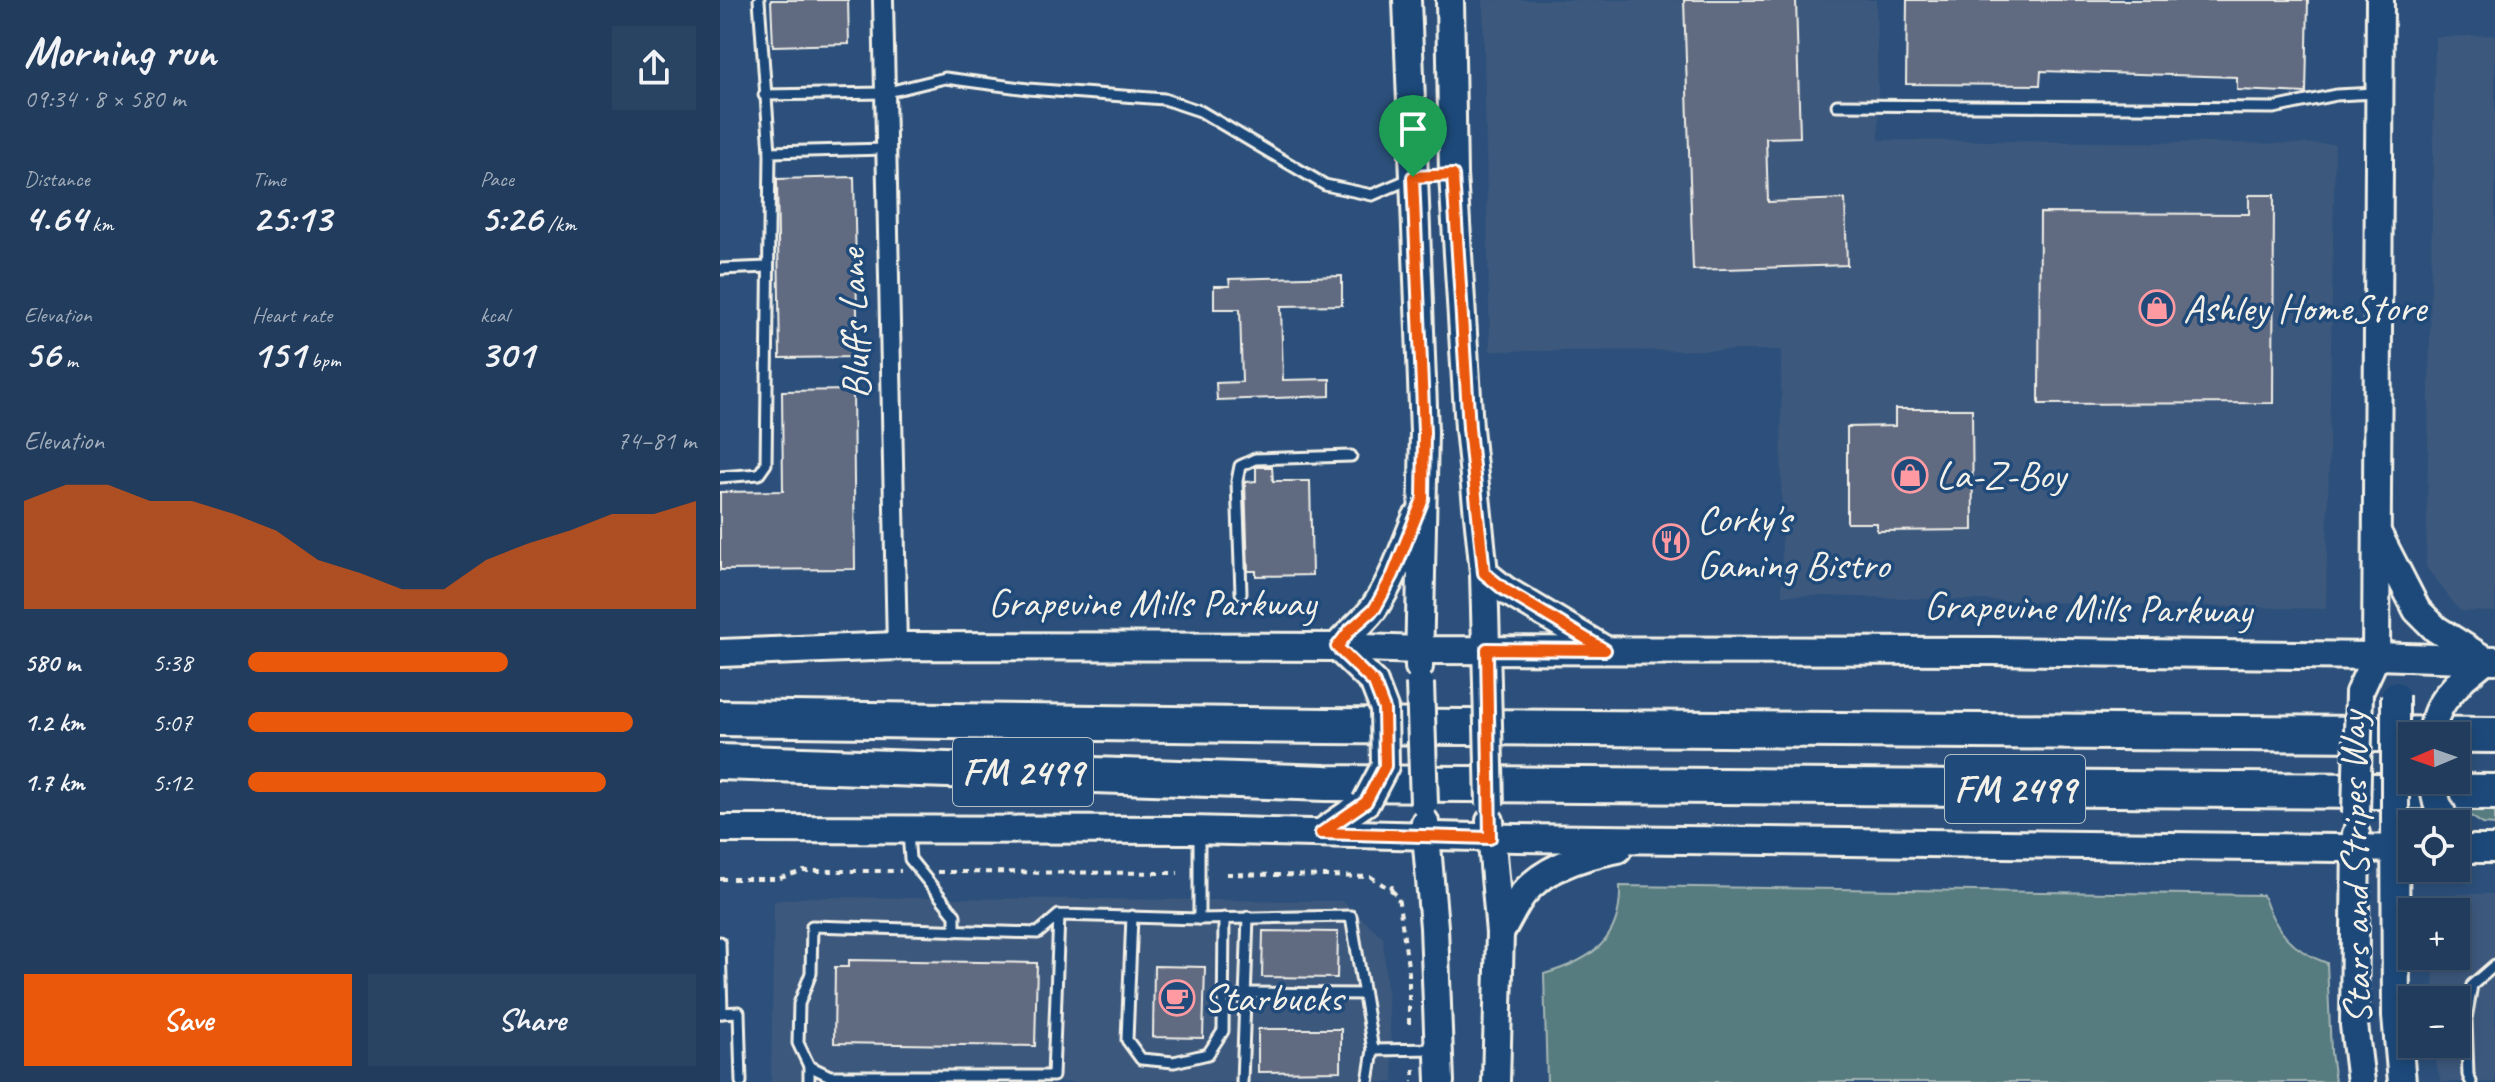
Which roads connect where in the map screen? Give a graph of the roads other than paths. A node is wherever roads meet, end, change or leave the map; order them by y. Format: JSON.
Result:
{"nodes":[{"id":1,"x":759,"y":0,"type":"edge"},
{"id":2,"x":883,"y":0,"type":"edge"},
{"id":3,"x":1407,"y":0,"type":"edge"},
{"id":4,"x":1450,"y":0,"type":"edge"},
{"id":5,"x":2380,"y":0,"type":"edge"},
{"id":6,"x":884,"y":93,"type":"junction"},
{"id":7,"x":2379,"y":93,"type":"junction"},
{"id":8,"x":764,"y":95,"type":"junction"},
{"id":9,"x":1837,"y":105,"type":"dead end"},
{"id":10,"x":886,"y":149,"type":"junction"},
{"id":11,"x":770,"y":152,"type":"junction"},
{"id":12,"x":1453,"y":175,"type":"junction"},
{"id":13,"x":1413,"y":177,"type":"junction"},
{"id":14,"x":768,"y":267,"type":"junction"},
{"id":15,"x":720,"y":269,"type":"edge"},
{"id":16,"x":1351,"y":456,"type":"dead end"},
{"id":17,"x":720,"y":477,"type":"edge"},
{"id":18,"x":1423,"y":499,"type":"junction"},
{"id":19,"x":2377,"y":531,"type":"junction"},
{"id":20,"x":1484,"y":573,"type":"junction"},
{"id":21,"x":1241,"y":593,"type":"dead end"},
{"id":22,"x":897,"y":646,"type":"junction"},
{"id":23,"x":1337,"y":647,"type":"junction"},
{"id":24,"x":1487,"y":649,"type":"junction"},
{"id":25,"x":1419,"y":650,"type":"junction"},
{"id":26,"x":1605,"y":650,"type":"junction"},
{"id":27,"x":720,"y":653,"type":"edge"},
{"id":28,"x":2376,"y":656,"type":"junction"},
{"id":29,"x":2490,"y":660,"type":"edge"},
{"id":30,"x":720,"y":718,"type":"edge"},
{"id":31,"x":2433,"y":722,"type":"edge"},
{"id":32,"x":2495,"y":735,"type":"edge"},
{"id":33,"x":720,"y":762,"type":"edge"},
{"id":34,"x":2495,"y":792,"type":"edge"},
{"id":35,"x":2398,"y":826,"type":"edge"},
{"id":36,"x":720,"y":829,"type":"edge"},
{"id":37,"x":907,"y":830,"type":"junction"},
{"id":38,"x":1199,"y":831,"type":"junction"},
{"id":39,"x":1321,"y":833,"type":"junction"},
{"id":40,"x":1426,"y":837,"type":"junction"},
{"id":41,"x":1490,"y":838,"type":"junction"},
{"id":42,"x":1662,"y":840,"type":"junction"},
{"id":43,"x":2356,"y":849,"type":"junction"},
{"id":44,"x":2398,"y":849,"type":"edge"},
{"id":45,"x":2402,"y":882,"type":"edge"},
{"id":46,"x":1059,"y":915,"type":"junction"},
{"id":47,"x":1132,"y":916,"type":"junction"},
{"id":48,"x":1248,"y":917,"type":"junction"},
{"id":49,"x":1224,"y":918,"type":"junction"},
{"id":50,"x":1199,"y":919,"type":"junction"},
{"id":51,"x":955,"y":931,"type":"junction"},
{"id":52,"x":1500,"y":933,"type":"junction"},
{"id":53,"x":720,"y":942,"type":"edge"},
{"id":54,"x":2495,"y":965,"type":"edge"},
{"id":55,"x":1245,"y":993,"type":"junction"},
{"id":56,"x":1363,"y":994,"type":"junction"},
{"id":57,"x":721,"y":1013,"type":"edge"},
{"id":58,"x":1439,"y":1049,"type":"junction"},
{"id":59,"x":1373,"y":1050,"type":"junction"},
{"id":60,"x":809,"y":1066,"type":"junction"},
{"id":61,"x":741,"y":1082,"type":"edge"},
{"id":62,"x":809,"y":1082,"type":"edge"},
{"id":63,"x":1242,"y":1082,"type":"edge"},
{"id":64,"x":1368,"y":1082,"type":"edge"},
{"id":65,"x":1440,"y":1082,"type":"edge"},
{"id":66,"x":1496,"y":1082,"type":"edge"},
{"id":67,"x":2361,"y":1082,"type":"edge"},
{"id":68,"x":2402,"y":1082,"type":"edge"},
{"id":69,"x":2471,"y":1082,"type":"edge"}],
"edges":[{"from":1,"to":8,"type":"lane"},
{"from":2,"to":6,"type":"street","name":"Bluffs Lane"},
{"from":3,"to":13,"type":"main road"},
{"from":4,"to":12,"type":"main road"},
{"from":5,"to":7,"type":"main road","name":"Stars and Stripes Way"},
{"from":6,"to":8,"type":"lane"},
{"from":6,"to":10,"type":"street","name":"Bluffs Lane"},
{"from":6,"to":13,"type":"lane"},
{"from":7,"to":9,"type":"lane"},
{"from":7,"to":19,"type":"main road","name":"Stars and Stripes Way"},
{"from":8,"to":11,"type":"lane"},
{"from":10,"to":11,"type":"lane"},
{"from":10,"to":22,"type":"street","name":"Bluffs Lane"},
{"from":11,"to":14,"type":"lane"},
{"from":12,"to":13,"type":"main road"},
{"from":12,"to":20,"type":"main road"},
{"from":13,"to":18,"type":"main road"},
{"from":14,"to":15,"type":"lane"},
{"from":14,"to":17,"type":"lane"},
{"from":16,"to":21,"type":"lane"},
{"from":18,"to":23,"type":"main road"},
{"from":18,"to":25,"type":"main road"},
{"from":19,"to":28,"type":"main road","name":"Stars and Stripes Way"},
{"from":19,"to":29,"type":"main road"},
{"from":20,"to":24,"type":"main road"},
{"from":20,"to":26,"type":"main road"},
{"from":22,"to":23,"type":"main road","name":"Grapevine Mills Parkway"},
{"from":22,"to":27,"type":"main road","name":"Grapevine Mills Parkway"},
{"from":23,"to":25,"type":"main road","name":"Grapevine Mills Parkway"},
{"from":23,"to":39,"type":"main road","bridge":true},
{"from":24,"to":25,"type":"main road","name":"Grapevine Mills Parkway"},
{"from":24,"to":26,"type":"main road","name":"Grapevine Mills Parkway"},
{"from":24,"to":41,"type":"main road","bridge":true},
{"from":25,"to":40,"type":"main road","bridge":true},
{"from":26,"to":28,"type":"main road","name":"Grapevine Mills Parkway"},
{"from":28,"to":29,"type":"main road","name":"Grapevine Mills Parkway"},
{"from":28,"to":35,"type":"main road","name":"Stars and Stripes Way","bridge":true},
{"from":28,"to":43,"type":"main road","name":"Stars and Stripes Way","bridge":true},
{"from":29,"to":31,"type":"main road","bridge":true},
{"from":30,"to":32,"type":"highway","number":"FM 2499"},
{"from":33,"to":34,"type":"highway","number":"FM 2499"},
{"from":36,"to":37,"type":"main road"},
{"from":37,"to":38,"type":"main road"},
{"from":37,"to":51,"type":"lane"},
{"from":38,"to":39,"type":"main road"},
{"from":38,"to":50,"type":"lane"},
{"from":39,"to":40,"type":"main road"},
{"from":40,"to":41,"type":"main road"},
{"from":40,"to":58,"type":"main road"},
{"from":41,"to":42,"type":"main road"},
{"from":41,"to":52,"type":"main road"},
{"from":42,"to":43,"type":"main road"},
{"from":42,"to":52,"type":"main road"},
{"from":43,"to":44,"type":"main road"},
{"from":43,"to":67,"type":"main road","name":"Stars and Stripes Way"},
{"from":45,"to":68,"type":"main road","name":"Stars and Stripes Way"},
{"from":46,"to":47,"type":"lane"},
{"from":46,"to":51,"type":"lane"},
{"from":46,"to":60,"type":"lane"},
{"from":47,"to":49,"type":"lane"},
{"from":47,"to":50,"type":"lane"},
{"from":48,"to":49,"type":"lane"},
{"from":48,"to":55,"type":"lane"},
{"from":48,"to":56,"type":"lane"},
{"from":49,"to":50,"type":"lane"},
{"from":51,"to":60,"type":"lane"},
{"from":52,"to":66,"type":"main road"},
{"from":53,"to":57,"type":"lane"},
{"from":54,"to":69,"type":"lane"},
{"from":55,"to":56,"type":"lane"},
{"from":55,"to":63,"type":"lane"},
{"from":56,"to":59,"type":"lane"},
{"from":57,"to":61,"type":"lane"},
{"from":58,"to":59,"type":"lane"},
{"from":58,"to":65,"type":"main road"},
{"from":59,"to":64,"type":"lane"},
{"from":60,"to":62,"type":"lane"}]}
